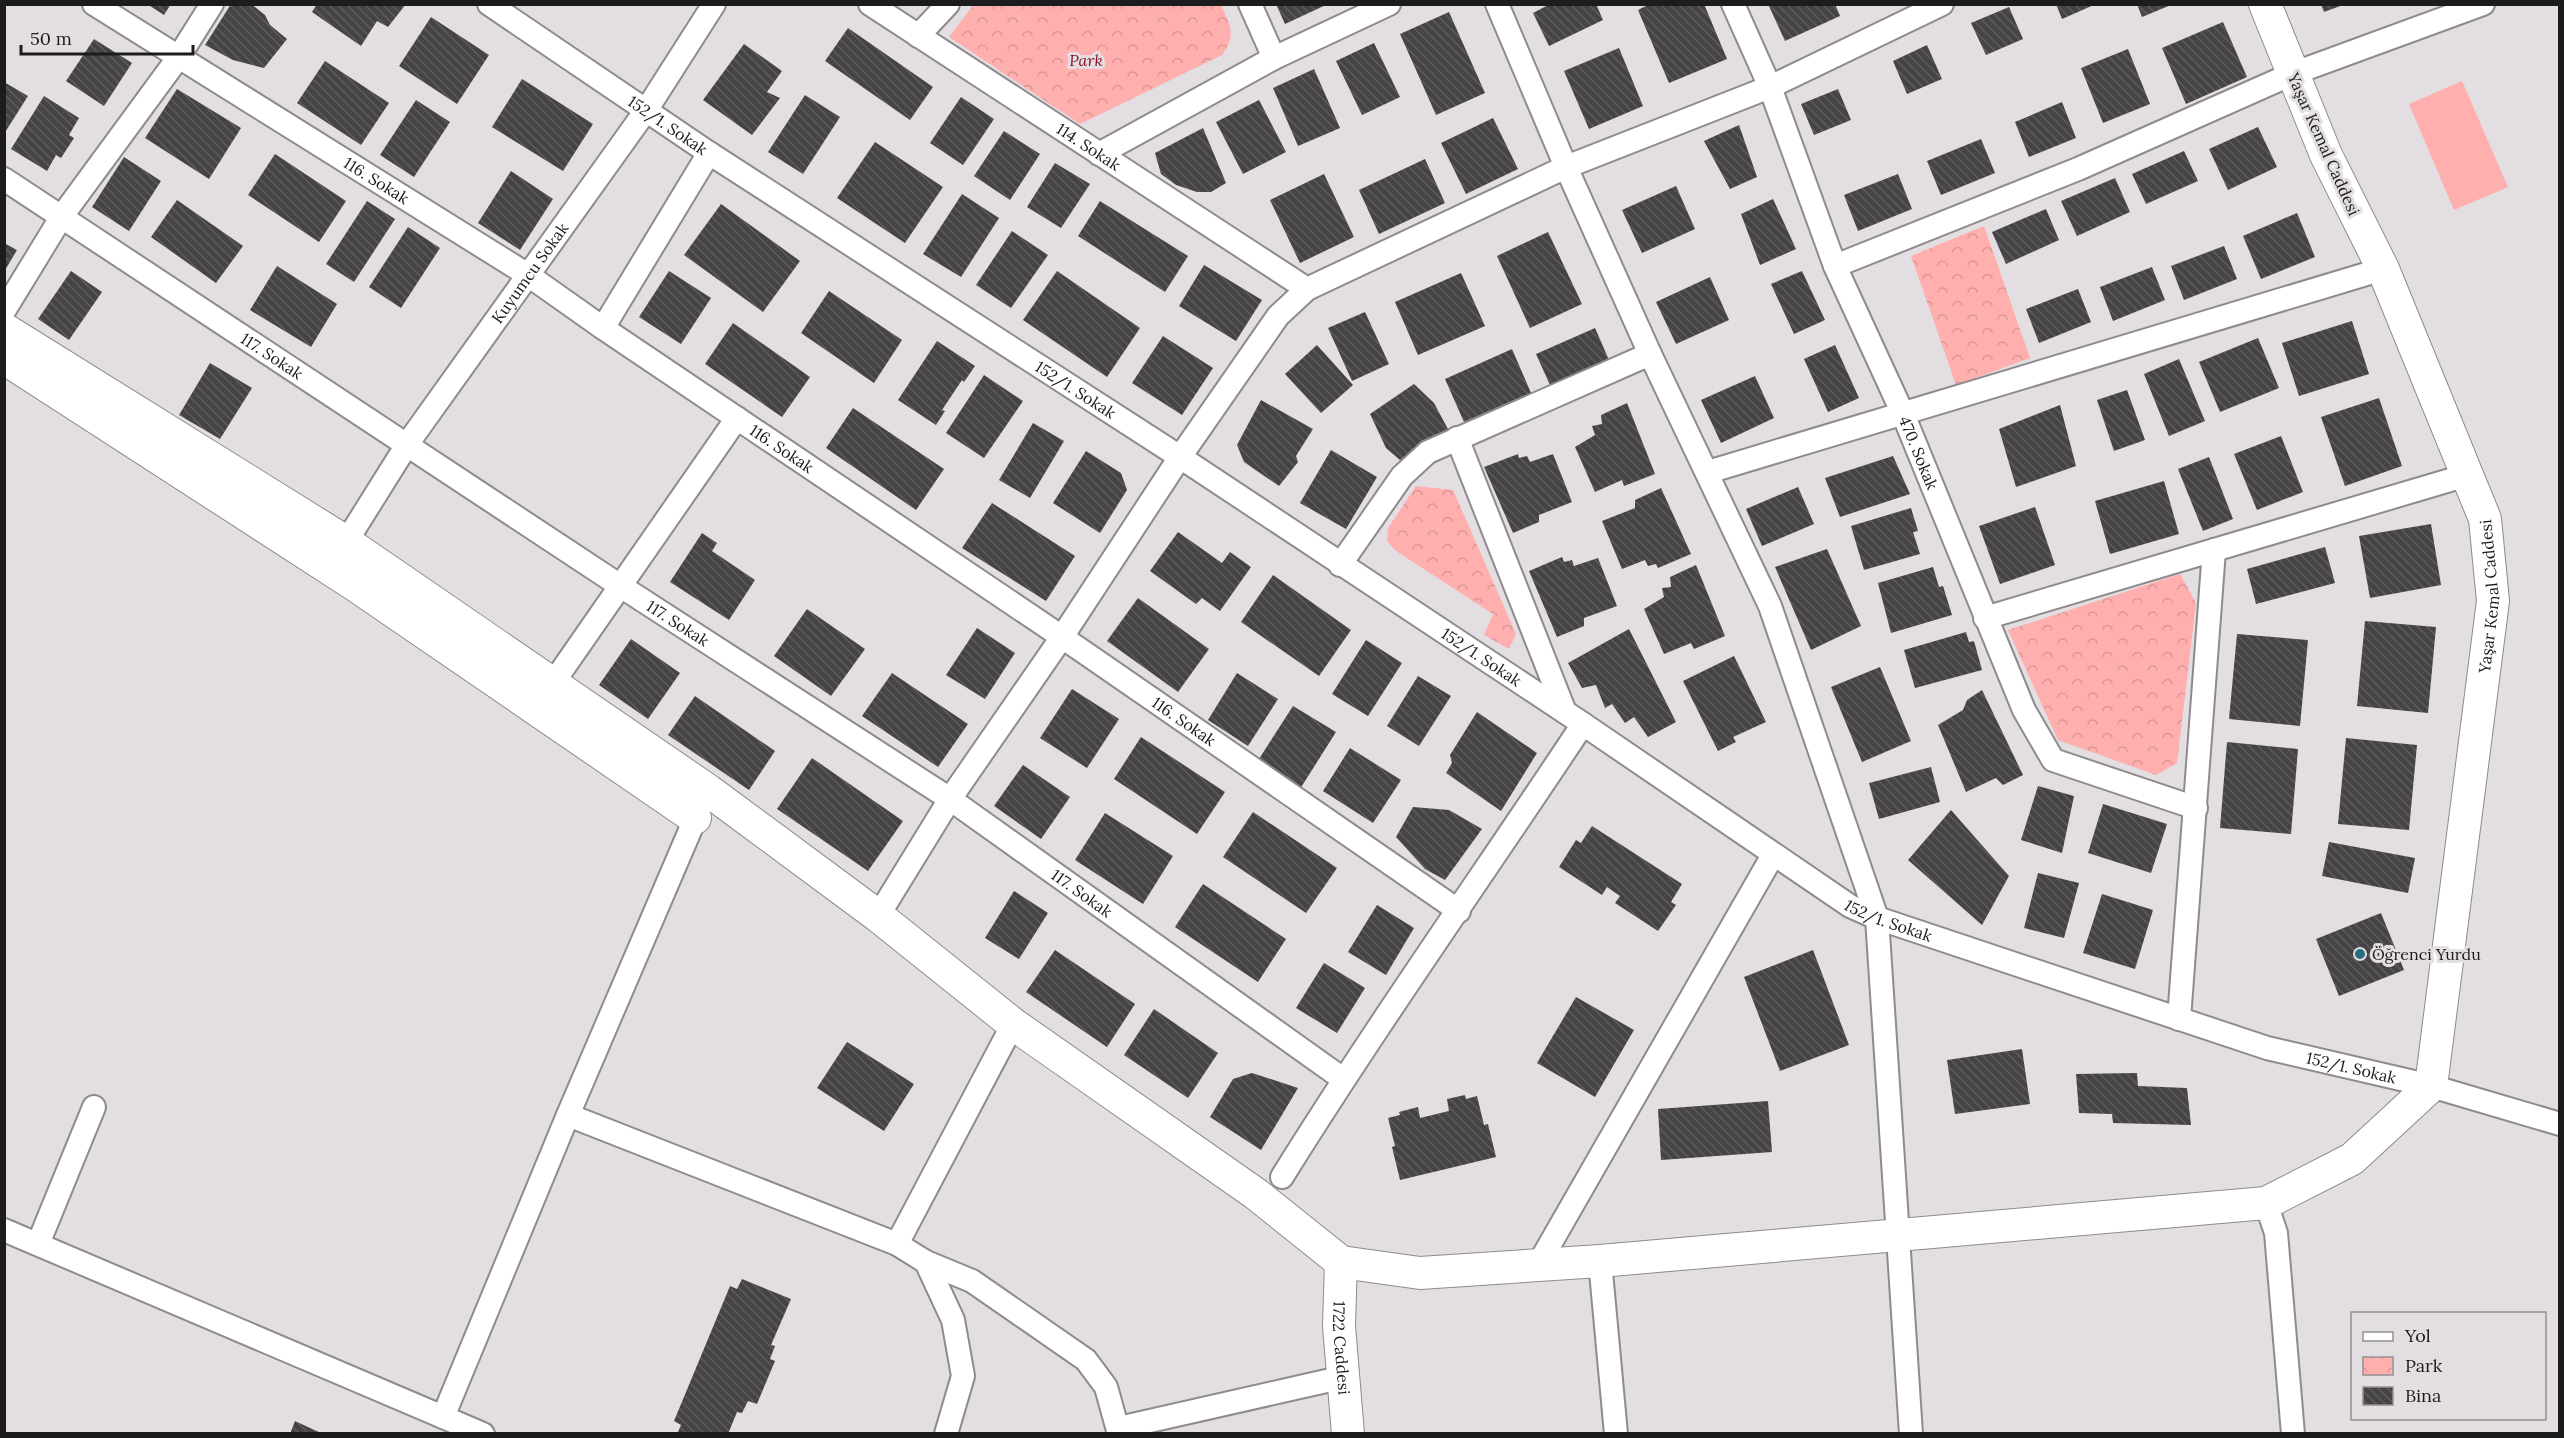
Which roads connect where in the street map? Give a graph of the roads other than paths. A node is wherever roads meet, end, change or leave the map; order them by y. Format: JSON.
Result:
{"nodes":[{"id":1,"x":94,"y":4,"type":"edge"},
{"id":2,"x":212,"y":4,"type":"edge"},
{"id":3,"x":489,"y":4,"type":"edge"},
{"id":4,"x":714,"y":4,"type":"edge"},
{"id":5,"x":870,"y":4,"type":"edge"},
{"id":6,"x":948,"y":4,"type":"edge"},
{"id":7,"x":1250,"y":4,"type":"edge"},
{"id":8,"x":1389,"y":4,"type":"edge"},
{"id":9,"x":1497,"y":4,"type":"edge"},
{"id":10,"x":1733,"y":4,"type":"edge"},
{"id":11,"x":1942,"y":4,"type":"edge"},
{"id":12,"x":2265,"y":4,"type":"edge"},
{"id":13,"x":2483,"y":4,"type":"edge"},
{"id":14,"x":918,"y":36,"type":"junction"},
{"id":15,"x":178,"y":58,"type":"junction"},
{"id":16,"x":1274,"y":58,"type":"junction"},
{"id":17,"x":2292,"y":74,"type":"junction"},
{"id":18,"x":1770,"y":87,"type":"junction"},
{"id":19,"x":647,"y":109,"type":"junction"},
{"id":20,"x":710,"y":153,"type":"junction"},
{"id":21,"x":1100,"y":154,"type":"junction"},
{"id":22,"x":1566,"y":168,"type":"junction"},
{"id":23,"x":4,"y":179,"type":"edge"},
{"id":24,"x":62,"y":216,"type":"junction"},
{"id":25,"x":1835,"y":266,"type":"junction"},
{"id":26,"x":2383,"y":269,"type":"junction"},
{"id":27,"x":528,"y":275,"type":"junction"},
{"id":28,"x":1307,"y":289,"type":"junction"},
{"id":29,"x":4,"y":311,"type":"edge"},
{"id":30,"x":4,"y":328,"type":"edge"},
{"id":31,"x":603,"y":328,"type":"junction"},
{"id":32,"x":1650,"y":354,"type":"junction"},
{"id":33,"x":4,"y":358,"type":"edge"},
{"id":34,"x":1903,"y":414,"type":"junction"},
{"id":35,"x":736,"y":418,"type":"junction"},
{"id":36,"x":1457,"y":438,"type":"junction"},
{"id":37,"x":408,"y":443,"type":"junction"},
{"id":38,"x":1180,"y":457,"type":"junction"},
{"id":39,"x":1708,"y":472,"type":"junction"},
{"id":40,"x":2467,"y":475,"type":"junction"},
{"id":41,"x":346,"y":542,"type":"junction"},
{"id":42,"x":2214,"y":550,"type":"junction"},
{"id":43,"x":1340,"y":565,"type":"junction"},
{"id":44,"x":622,"y":586,"type":"junction"},
{"id":45,"x":1985,"y":618,"type":"junction"},
{"id":46,"x":1062,"y":637,"type":"junction"},
{"id":47,"x":554,"y":683,"type":"junction"},
{"id":48,"x":1574,"y":718,"type":"junction"},
{"id":49,"x":709,"y":791,"type":"junction"},
{"id":50,"x":950,"y":800,"type":"junction"},
{"id":51,"x":2196,"y":807,"type":"junction"},
{"id":52,"x":695,"y":818,"type":"junction"},
{"id":53,"x":1773,"y":855,"type":"junction"},
{"id":54,"x":1459,"y":910,"type":"junction"},
{"id":55,"x":878,"y":916,"type":"junction"},
{"id":56,"x":1877,"y":918,"type":"junction"},
{"id":57,"x":2179,"y":1018,"type":"junction"},
{"id":58,"x":1013,"y":1024,"type":"junction"},
{"id":59,"x":1343,"y":1079,"type":"junction"},
{"id":60,"x":2431,"y":1086,"type":"junction"},
{"id":61,"x":94,"y":1107,"type":"dead end"},
{"id":62,"x":568,"y":1115,"type":"junction"},
{"id":63,"x":2559,"y":1124,"type":"edge"},
{"id":64,"x":1282,"y":1177,"type":"dead end"},
{"id":65,"x":2266,"y":1203,"type":"junction"},
{"id":66,"x":4,"y":1230,"type":"edge"},
{"id":67,"x":1898,"y":1236,"type":"junction"},
{"id":68,"x":38,"y":1244,"type":"junction"},
{"id":69,"x":897,"y":1244,"type":"junction"},
{"id":70,"x":1600,"y":1261,"type":"junction"},
{"id":71,"x":926,"y":1262,"type":"junction"},
{"id":72,"x":1341,"y":1262,"type":"junction"},
{"id":73,"x":1538,"y":1265,"type":"junction"},
{"id":74,"x":1344,"y":1377,"type":"junction"},
{"id":75,"x":443,"y":1417,"type":"junction"},
{"id":76,"x":1119,"y":1431,"type":"edge"},
{"id":77,"x":483,"y":1434,"type":"edge"},
{"id":78,"x":946,"y":1434,"type":"edge"},
{"id":79,"x":1348,"y":1434,"type":"edge"},
{"id":80,"x":1616,"y":1434,"type":"edge"},
{"id":81,"x":1911,"y":1434,"type":"edge"},
{"id":82,"x":2293,"y":1434,"type":"edge"}],
"edges":[{"from":1,"to":15,"type":"street","name":"116. Sokak"},
{"from":2,"to":15,"type":"street"},
{"from":3,"to":19,"type":"street","name":"152/1. Sokak"},
{"from":4,"to":19,"type":"street","name":"Kuyumcu Sokak"},
{"from":5,"to":14,"type":"street","name":"114. Sokak"},
{"from":6,"to":14,"type":"street"},
{"from":7,"to":16,"type":"street"},
{"from":8,"to":16,"type":"street"},
{"from":9,"to":22,"type":"street"},
{"from":10,"to":18,"type":"street","name":"470. Sokak"},
{"from":11,"to":18,"type":"street"},
{"from":12,"to":17,"type":"street","name":"Yaşar Kemal Caddesi"},
{"from":13,"to":17,"type":"street"},
{"from":14,"to":21,"type":"street","name":"114. Sokak"},
{"from":15,"to":24,"type":"street"},
{"from":15,"to":27,"type":"street","name":"116. Sokak"},
{"from":16,"to":21,"type":"street"},
{"from":17,"to":25,"type":"street"},
{"from":17,"to":26,"type":"street","name":"Yaşar Kemal Caddesi"},
{"from":18,"to":22,"type":"street"},
{"from":18,"to":25,"type":"street","name":"470. Sokak"},
{"from":19,"to":20,"type":"street","name":"152/1. Sokak"},
{"from":19,"to":27,"type":"street","name":"Kuyumcu Sokak"},
{"from":20,"to":31,"type":"street"},
{"from":20,"to":38,"type":"street","name":"152/1. Sokak"},
{"from":21,"to":28,"type":"street","name":"114. Sokak"},
{"from":22,"to":28,"type":"street"},
{"from":22,"to":32,"type":"street"},
{"from":23,"to":24,"type":"street","name":"117. Sokak"},
{"from":24,"to":29,"type":"street"},
{"from":24,"to":37,"type":"street","name":"117. Sokak"},
{"from":25,"to":34,"type":"street","name":"470. Sokak"},
{"from":26,"to":34,"type":"street"},
{"from":26,"to":40,"type":"street","name":"Yaşar Kemal Caddesi"},
{"from":27,"to":31,"type":"street","name":"116. Sokak"},
{"from":27,"to":37,"type":"street","name":"Kuyumcu Sokak"},
{"from":28,"to":38,"type":"street"},
{"from":30,"to":41,"type":"street"},
{"from":31,"to":35,"type":"street","name":"116. Sokak"},
{"from":32,"to":36,"type":"street"},
{"from":32,"to":39,"type":"street"},
{"from":33,"to":52,"type":"street"},
{"from":34,"to":39,"type":"street"},
{"from":34,"to":45,"type":"street","name":"470. Sokak"},
{"from":35,"to":44,"type":"street"},
{"from":35,"to":46,"type":"street","name":"116. Sokak"},
{"from":36,"to":43,"type":"street"},
{"from":36,"to":48,"type":"street"},
{"from":37,"to":41,"type":"street","name":"Kuyumcu Sokak"},
{"from":37,"to":44,"type":"street","name":"117. Sokak"},
{"from":38,"to":43,"type":"street","name":"152/1. Sokak"},
{"from":38,"to":46,"type":"street"},
{"from":39,"to":56,"type":"street"},
{"from":40,"to":42,"type":"street"},
{"from":40,"to":60,"type":"street","name":"Yaşar Kemal Caddesi"},
{"from":41,"to":47,"type":"street"},
{"from":42,"to":45,"type":"street"},
{"from":42,"to":51,"type":"street"},
{"from":43,"to":48,"type":"street","name":"152/1. Sokak"},
{"from":44,"to":47,"type":"street"},
{"from":44,"to":50,"type":"street","name":"117. Sokak"},
{"from":45,"to":51,"type":"street","name":"470. Sokak"},
{"from":46,"to":50,"type":"street"},
{"from":46,"to":54,"type":"street","name":"116. Sokak"},
{"from":47,"to":49,"type":"street"},
{"from":48,"to":53,"type":"street","name":"152/1. Sokak"},
{"from":48,"to":54,"type":"street"},
{"from":49,"to":52,"type":"street"},
{"from":49,"to":55,"type":"street"},
{"from":50,"to":55,"type":"street"},
{"from":50,"to":59,"type":"street","name":"117. Sokak"},
{"from":51,"to":57,"type":"street"},
{"from":52,"to":62,"type":"street"},
{"from":53,"to":56,"type":"street","name":"152/1. Sokak"},
{"from":53,"to":73,"type":"street"},
{"from":54,"to":59,"type":"street"},
{"from":55,"to":58,"type":"street"},
{"from":56,"to":57,"type":"street","name":"152/1. Sokak"},
{"from":56,"to":67,"type":"street"},
{"from":57,"to":60,"type":"street","name":"152/1. Sokak"},
{"from":58,"to":69,"type":"street"},
{"from":58,"to":72,"type":"street"},
{"from":59,"to":64,"type":"street"},
{"from":60,"to":63,"type":"street","name":"152/1. Sokak"},
{"from":60,"to":65,"type":"street"},
{"from":61,"to":68,"type":"street"},
{"from":62,"to":69,"type":"street"},
{"from":62,"to":75,"type":"street"},
{"from":65,"to":67,"type":"street"},
{"from":65,"to":82,"type":"street"},
{"from":66,"to":68,"type":"street"},
{"from":67,"to":70,"type":"street"},
{"from":67,"to":81,"type":"street"},
{"from":68,"to":75,"type":"street"},
{"from":69,"to":71,"type":"street"},
{"from":70,"to":73,"type":"street"},
{"from":70,"to":80,"type":"street"},
{"from":71,"to":76,"type":"street"},
{"from":71,"to":78,"type":"street"},
{"from":72,"to":73,"type":"street"},
{"from":72,"to":74,"type":"street","name":"1722 Caddesi"},
{"from":74,"to":76,"type":"street"},
{"from":74,"to":79,"type":"street","name":"1722 Caddesi"},
{"from":75,"to":77,"type":"street"}]}
